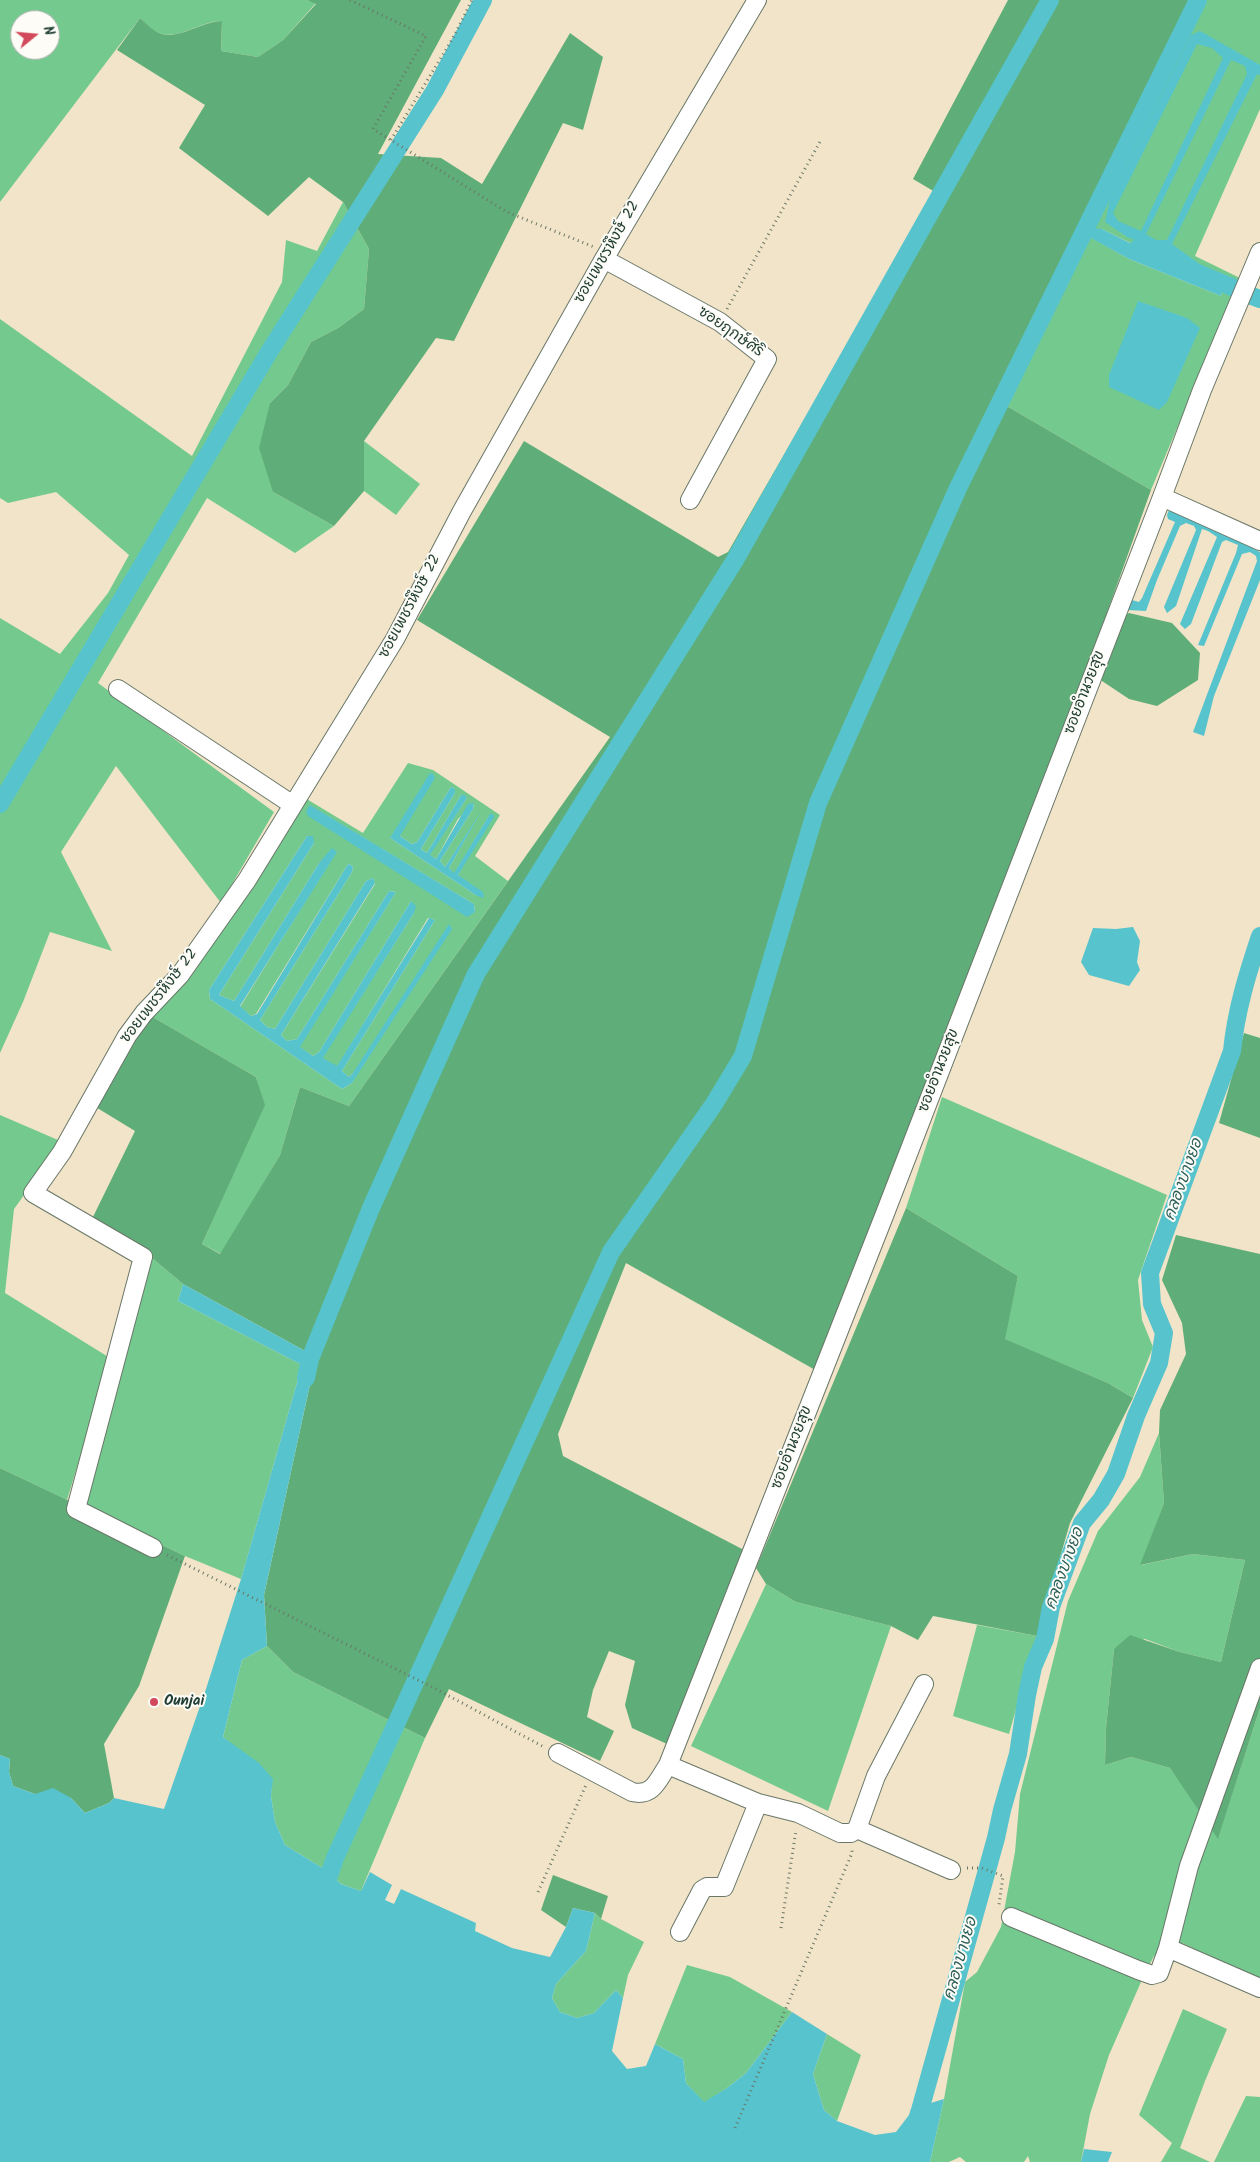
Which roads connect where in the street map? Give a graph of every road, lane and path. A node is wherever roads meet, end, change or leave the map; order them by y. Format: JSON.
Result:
{"nodes":[{"id":1,"x":350,"y":0,"type":"edge"},
{"id":2,"x":472,"y":0,"type":"edge"},
{"id":3,"x":757,"y":0,"type":"edge"},
{"id":4,"x":390,"y":140,"type":"junction"},
{"id":5,"x":822,"y":140,"type":"dead end"},
{"id":6,"x":1260,"y":252,"type":"edge"},
{"id":7,"x":606,"y":256,"type":"junction"},
{"id":8,"x":720,"y":322,"type":"junction"},
{"id":9,"x":1162,"y":497,"type":"junction"},
{"id":10,"x":690,"y":500,"type":"dead end"},
{"id":11,"x":1260,"y":541,"type":"edge"},
{"id":12,"x":118,"y":689,"type":"dead end"},
{"id":13,"x":293,"y":805,"type":"junction"},
{"id":14,"x":153,"y":1548,"type":"joint"},
{"id":15,"x":1260,"y":1668,"type":"edge"},
{"id":16,"x":924,"y":1684,"type":"dead end"},
{"id":17,"x":558,"y":1753,"type":"joint"},
{"id":18,"x":668,"y":1765,"type":"junction"},
{"id":19,"x":592,"y":1771,"type":"junction"},
{"id":20,"x":758,"y":1803,"type":"junction"},
{"id":21,"x":798,"y":1813,"type":"junction"},
{"id":22,"x":854,"y":1831,"type":"junction"},
{"id":23,"x":972,"y":1868,"type":"dead end"},
{"id":24,"x":951,"y":1870,"type":"dead end"},
{"id":25,"x":538,"y":1892,"type":"dead end"},
{"id":26,"x":1011,"y":1917,"type":"joint"},
{"id":27,"x":781,"y":1928,"type":"dead end"},
{"id":28,"x":680,"y":1932,"type":"dead end"},
{"id":29,"x":1168,"y":1948,"type":"junction"},
{"id":30,"x":1260,"y":1988,"type":"edge"},
{"id":31,"x":735,"y":2128,"type":"dead end"}],
"edges":[{"from":1,"to":4,"type":"path"},
{"from":2,"to":4,"type":"path"},
{"from":3,"to":7,"type":"street","name":"ซอยเพชรหึงษ์ 22"},
{"from":4,"to":7,"type":"path"},
{"from":5,"to":8,"type":"path"},
{"from":6,"to":9,"type":"street","name":"ซอยอำนวยสุข"},
{"from":7,"to":8,"type":"street","name":"ซอยฤกษ์ศิริ"},
{"from":7,"to":13,"type":"street","name":"ซอยเพชรหึงษ์ 22"},
{"from":8,"to":10,"type":"street","name":"ซอยฤกษ์ศิริ"},
{"from":9,"to":11,"type":"street"},
{"from":9,"to":18,"type":"street","name":"ซอยอำนวยสุข"},
{"from":12,"to":13,"type":"street"},
{"from":13,"to":14,"type":"street","name":"ซอยเพชรหึงษ์ 22"},
{"from":14,"to":17,"type":"path"},
{"from":15,"to":29,"type":"street"},
{"from":16,"to":22,"type":"street"},
{"from":17,"to":19,"type":"street","name":"ซอยอำนวยสุข"},
{"from":18,"to":19,"type":"street","name":"ซอยอำนวยสุข"},
{"from":18,"to":20,"type":"street"},
{"from":19,"to":25,"type":"path"},
{"from":20,"to":21,"type":"street"},
{"from":20,"to":28,"type":"street"},
{"from":21,"to":22,"type":"street"},
{"from":21,"to":27,"type":"path"},
{"from":22,"to":24,"type":"street"},
{"from":22,"to":31,"type":"path"},
{"from":23,"to":26,"type":"path"},
{"from":26,"to":29,"type":"street"},
{"from":29,"to":30,"type":"street"}]}
